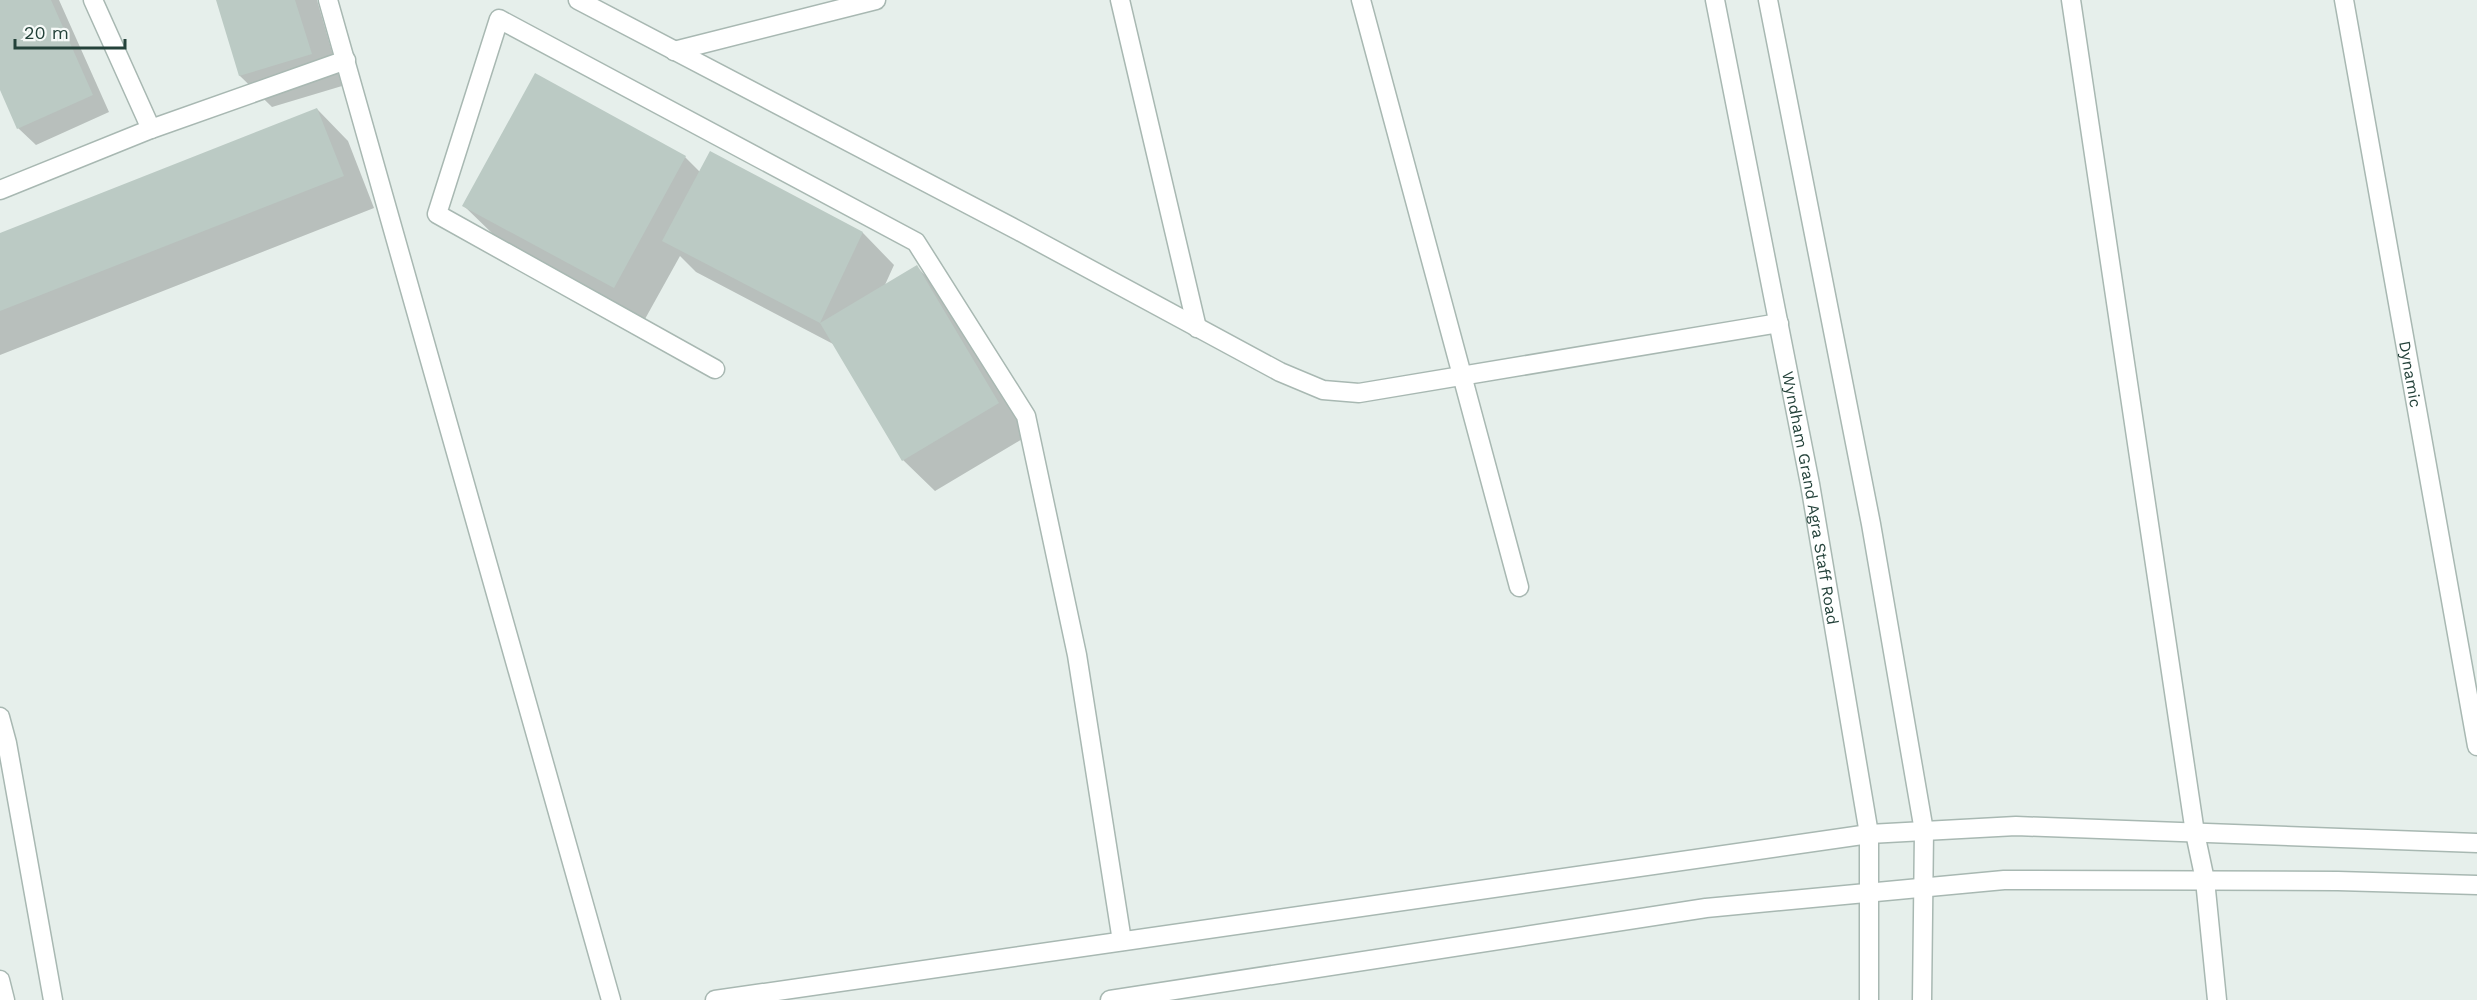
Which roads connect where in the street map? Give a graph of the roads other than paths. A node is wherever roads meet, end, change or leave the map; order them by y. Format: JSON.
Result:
{"nodes":[{"id":1,"x":93,"y":0,"type":"edge"},
{"id":2,"x":328,"y":0,"type":"edge"},
{"id":3,"x":578,"y":0,"type":"edge"},
{"id":4,"x":876,"y":0,"type":"edge"},
{"id":5,"x":1120,"y":0,"type":"edge"},
{"id":6,"x":1361,"y":0,"type":"edge"},
{"id":7,"x":1715,"y":0,"type":"edge"},
{"id":8,"x":1768,"y":0,"type":"edge"},
{"id":9,"x":2071,"y":0,"type":"edge"},
{"id":10,"x":2344,"y":0,"type":"edge"},
{"id":11,"x":674,"y":51,"type":"junction"},
{"id":12,"x":346,"y":60,"type":"junction"},
{"id":13,"x":151,"y":129,"type":"junction"},
{"id":14,"x":0,"y":190,"type":"edge"},
{"id":15,"x":1779,"y":323,"type":"junction"},
{"id":16,"x":1197,"y":328,"type":"junction"},
{"id":17,"x":715,"y":369,"type":"dead end"},
{"id":18,"x":1461,"y":377,"type":"junction"},
{"id":19,"x":1519,"y":587,"type":"dead end"},
{"id":20,"x":0,"y":717,"type":"edge"},
{"id":21,"x":2477,"y":746,"type":"edge"},
{"id":22,"x":1924,"y":831,"type":"junction"},
{"id":23,"x":2195,"y":832,"type":"junction"},
{"id":24,"x":1869,"y":834,"type":"junction"},
{"id":25,"x":2477,"y":843,"type":"edge"},
{"id":26,"x":2205,"y":880,"type":"junction"},
{"id":27,"x":2477,"y":885,"type":"edge"},
{"id":28,"x":1923,"y":889,"type":"junction"},
{"id":29,"x":1869,"y":894,"type":"junction"},
{"id":30,"x":1122,"y":941,"type":"junction"},
{"id":31,"x":0,"y":980,"type":"edge"},
{"id":32,"x":5,"y":1000,"type":"edge"},
{"id":33,"x":53,"y":1000,"type":"edge"},
{"id":34,"x":611,"y":1000,"type":"edge"},
{"id":35,"x":715,"y":1000,"type":"edge"},
{"id":36,"x":1110,"y":1000,"type":"edge"},
{"id":37,"x":1869,"y":1000,"type":"edge"},
{"id":38,"x":1922,"y":1000,"type":"edge"},
{"id":39,"x":2217,"y":1000,"type":"edge"}],
"edges":[{"from":1,"to":13,"type":"street"},
{"from":2,"to":12,"type":"street"},
{"from":3,"to":11,"type":"street"},
{"from":4,"to":11,"type":"street"},
{"from":5,"to":16,"type":"street"},
{"from":6,"to":18,"type":"street"},
{"from":7,"to":15,"type":"street","name":"Wyndham Grand Agra Staff Road"},
{"from":8,"to":22,"type":"street"},
{"from":9,"to":23,"type":"street"},
{"from":10,"to":21,"type":"street","name":"Dynamic"},
{"from":11,"to":16,"type":"street"},
{"from":12,"to":13,"type":"street"},
{"from":12,"to":34,"type":"street"},
{"from":13,"to":14,"type":"street"},
{"from":15,"to":18,"type":"street"},
{"from":15,"to":24,"type":"street","name":"Wyndham Grand Agra Staff Road"},
{"from":16,"to":18,"type":"street"},
{"from":17,"to":30,"type":"street"},
{"from":18,"to":19,"type":"street"},
{"from":20,"to":33,"type":"street"},
{"from":22,"to":23,"type":"street"},
{"from":22,"to":24,"type":"street"},
{"from":22,"to":28,"type":"street"},
{"from":23,"to":25,"type":"street"},
{"from":23,"to":26,"type":"street"},
{"from":24,"to":29,"type":"street","name":"Wyndham Grand Agra Staff Road"},
{"from":24,"to":30,"type":"street"},
{"from":26,"to":27,"type":"street"},
{"from":26,"to":28,"type":"street"},
{"from":26,"to":39,"type":"street"},
{"from":28,"to":29,"type":"street"},
{"from":28,"to":38,"type":"street"},
{"from":29,"to":36,"type":"street"},
{"from":29,"to":37,"type":"street","name":"Wyndham Grand Agra Staff Road"},
{"from":30,"to":35,"type":"street"},
{"from":31,"to":32,"type":"street"}]}
